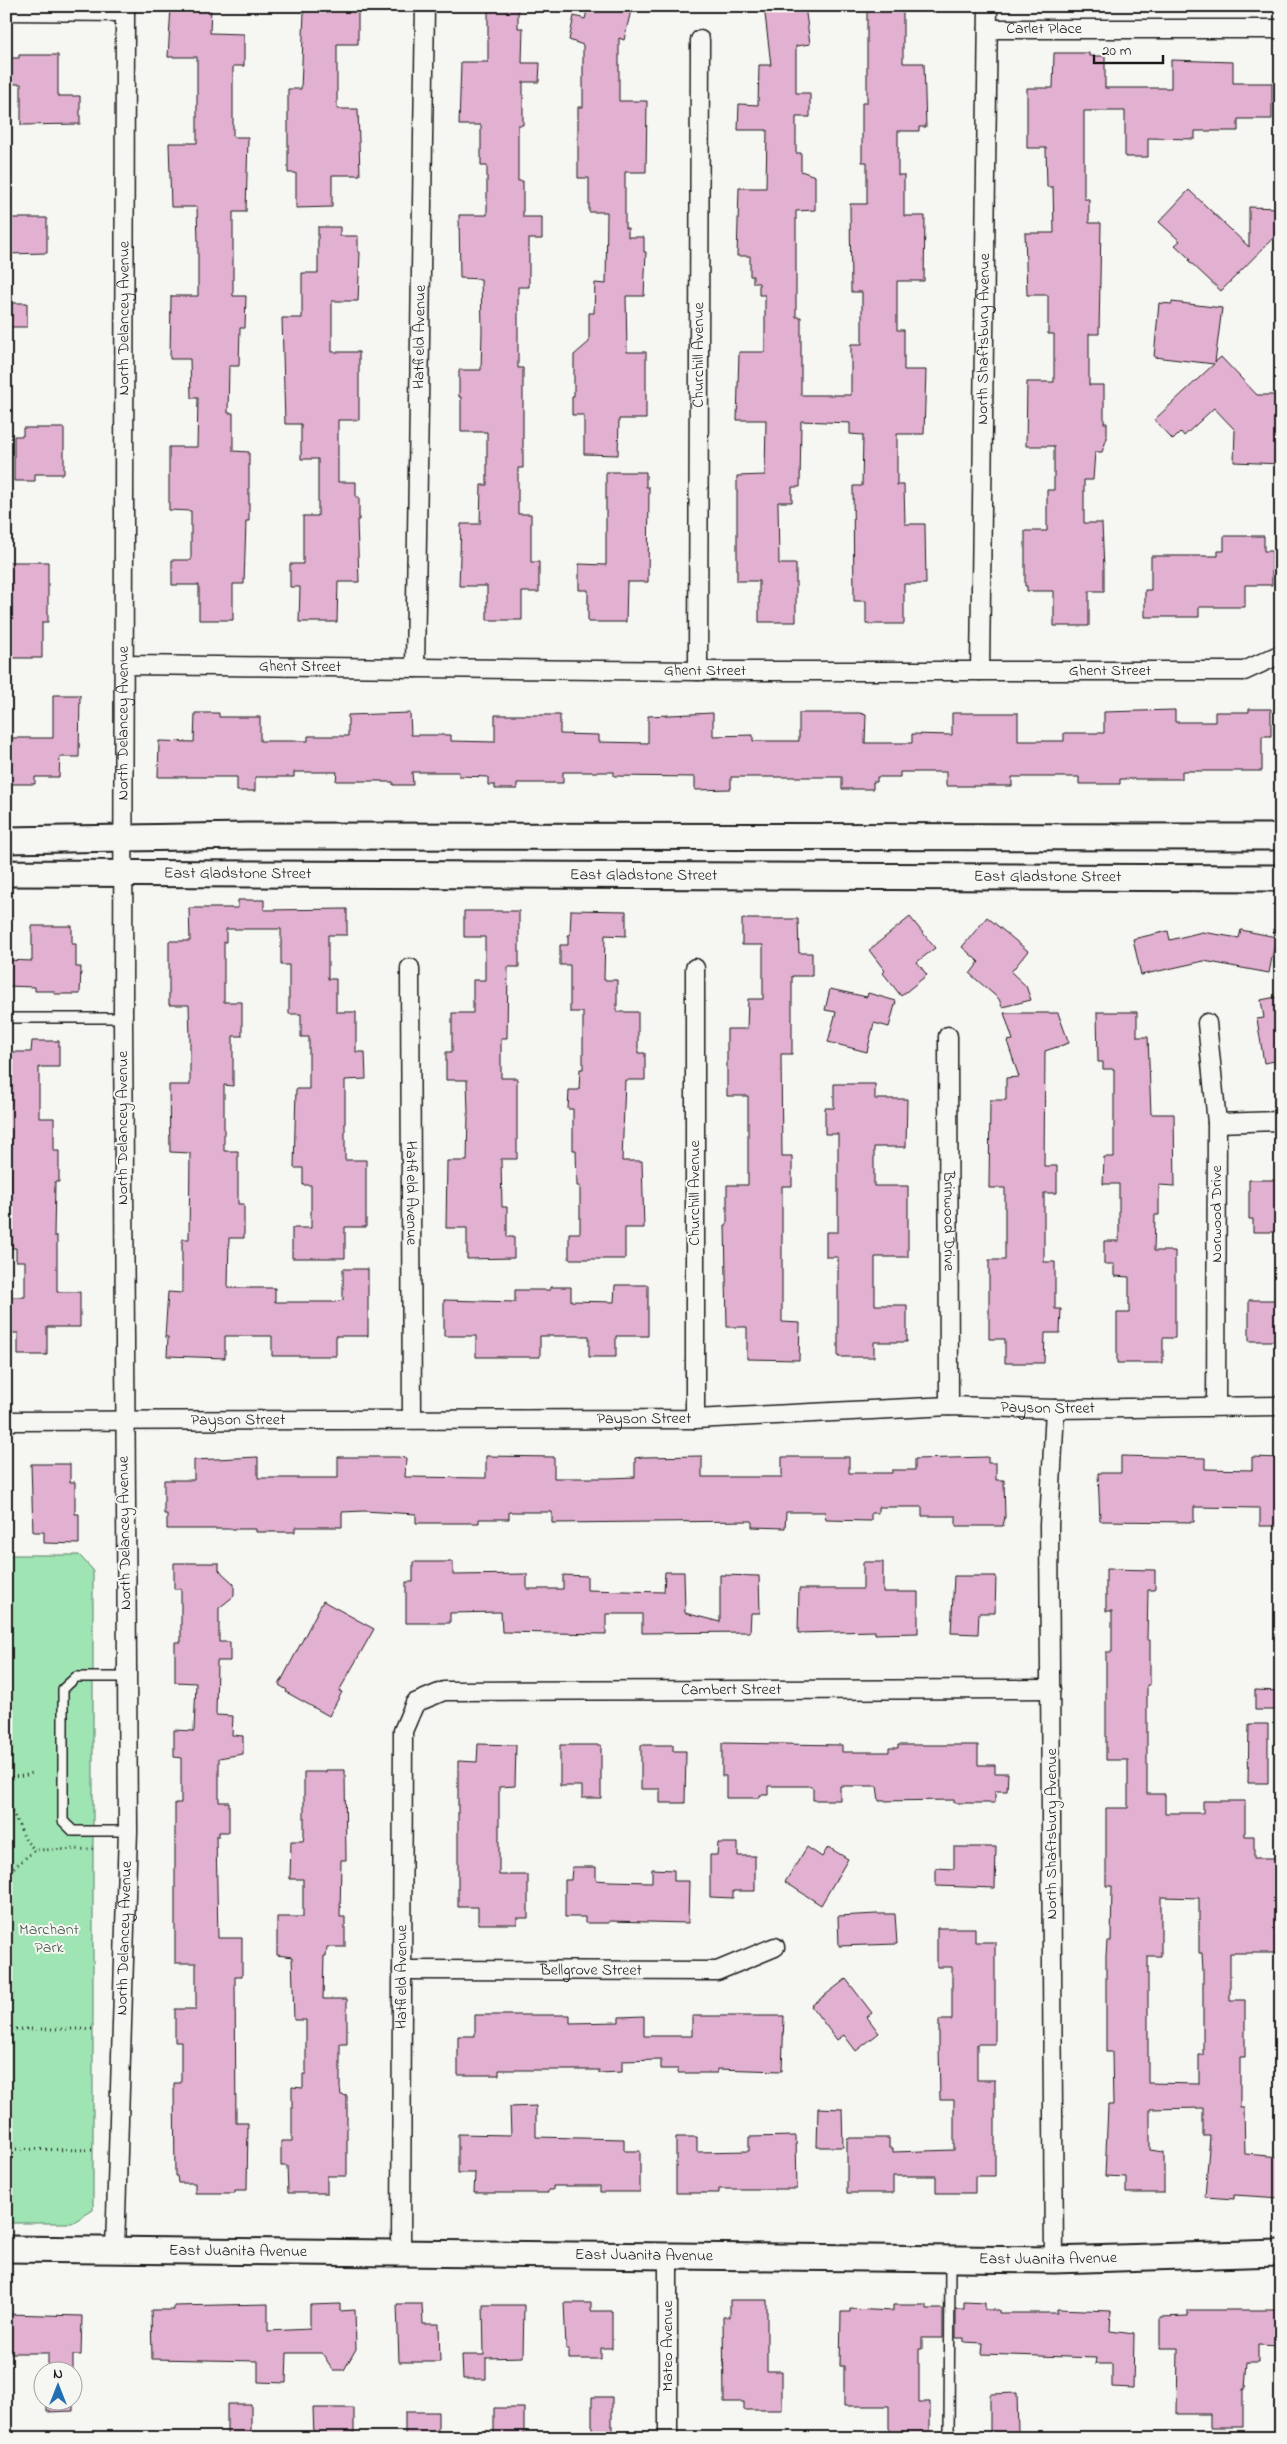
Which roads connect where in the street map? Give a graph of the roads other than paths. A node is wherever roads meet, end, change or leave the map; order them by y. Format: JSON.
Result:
{"nodes":[{"id":1,"x":425,"y":6,"type":"edge"},
{"id":2,"x":988,"y":6,"type":"edge"},
{"id":3,"x":125,"y":9,"type":"edge"},
{"id":4,"x":6,"y":11,"type":"edge"},
{"id":5,"x":988,"y":29,"type":"junction"},
{"id":6,"x":1281,"y":29,"type":"edge"},
{"id":7,"x":700,"y":40,"type":"dead end"},
{"id":8,"x":1281,"y":654,"type":"edge"},
{"id":9,"x":125,"y":665,"type":"junction"},
{"id":10,"x":415,"y":668,"type":"junction"},
{"id":11,"x":698,"y":671,"type":"junction"},
{"id":12,"x":980,"y":671,"type":"junction"},
{"id":13,"x":1281,"y":837,"type":"edge"},
{"id":14,"x":124,"y":838,"type":"junction"},
{"id":15,"x":6,"y":840,"type":"edge"},
{"id":16,"x":6,"y":871,"type":"edge"},
{"id":17,"x":123,"y":873,"type":"junction"},
{"id":18,"x":1281,"y":878,"type":"edge"},
{"id":19,"x":410,"y":968,"type":"dead end"},
{"id":20,"x":695,"y":968,"type":"dead end"},
{"id":21,"x":6,"y":1018,"type":"edge"},
{"id":22,"x":123,"y":1018,"type":"junction"},
{"id":23,"x":1207,"y":1023,"type":"dead end"},
{"id":24,"x":948,"y":1036,"type":"dead end"},
{"id":25,"x":1281,"y":1121,"type":"edge"},
{"id":26,"x":1217,"y":1123,"type":"junction"},
{"id":27,"x":949,"y":1406,"type":"junction"},
{"id":28,"x":1216,"y":1406,"type":"junction"},
{"id":29,"x":1281,"y":1406,"type":"edge"},
{"id":30,"x":1055,"y":1409,"type":"junction"},
{"id":31,"x":412,"y":1419,"type":"junction"},
{"id":32,"x":695,"y":1419,"type":"junction"},
{"id":33,"x":6,"y":1422,"type":"edge"},
{"id":34,"x":124,"y":1422,"type":"junction"},
{"id":35,"x":127,"y":1677,"type":"junction"},
{"id":36,"x":1051,"y":1689,"type":"junction"},
{"id":37,"x":415,"y":1703,"type":"joint"},
{"id":38,"x":128,"y":1832,"type":"junction"},
{"id":39,"x":775,"y":1947,"type":"dead end"},
{"id":40,"x":402,"y":1970,"type":"junction"},
{"id":41,"x":6,"y":2249,"type":"edge"},
{"id":42,"x":115,"y":2249,"type":"junction"},
{"id":43,"x":401,"y":2253,"type":"junction"},
{"id":44,"x":1281,"y":2253,"type":"edge"},
{"id":45,"x":668,"y":2254,"type":"junction"},
{"id":46,"x":950,"y":2258,"type":"junction"},
{"id":47,"x":1054,"y":2260,"type":"junction"},
{"id":48,"x":668,"y":2438,"type":"edge"},
{"id":49,"x":949,"y":2438,"type":"edge"}],
"edges":[{"from":1,"to":10,"type":"street","name":"Hatfield Avenue"},
{"from":2,"to":5,"type":"street","name":"North Shaftsbury Avenue"},
{"from":3,"to":4,"type":"street"},
{"from":3,"to":9,"type":"street","name":"North Delancey Avenue"},
{"from":5,"to":6,"type":"street","name":"Carlet Place"},
{"from":5,"to":12,"type":"street","name":"North Shaftsbury Avenue"},
{"from":7,"to":11,"type":"street","name":"Churchill Avenue"},
{"from":8,"to":12,"type":"street","name":"Ghent Street"},
{"from":9,"to":10,"type":"street","name":"Ghent Street"},
{"from":9,"to":14,"type":"street","name":"North Delancey Avenue"},
{"from":10,"to":11,"type":"street","name":"Ghent Street"},
{"from":11,"to":12,"type":"street","name":"Ghent Street"},
{"from":13,"to":14,"type":"street"},
{"from":14,"to":15,"type":"street"},
{"from":14,"to":17,"type":"street","name":"North Delancey Avenue"},
{"from":16,"to":17,"type":"street","name":"East Gladstone Street"},
{"from":17,"to":18,"type":"street","name":"East Gladstone Street"},
{"from":17,"to":22,"type":"street","name":"North Delancey Avenue"},
{"from":19,"to":31,"type":"street","name":"Hatfield Avenue"},
{"from":20,"to":32,"type":"street","name":"Churchill Avenue"},
{"from":21,"to":22,"type":"lane"},
{"from":22,"to":34,"type":"street","name":"North Delancey Avenue"},
{"from":23,"to":26,"type":"street","name":"Norwood Drive"},
{"from":24,"to":27,"type":"street","name":"Brinwood Drive"},
{"from":25,"to":26,"type":"street"},
{"from":26,"to":28,"type":"street","name":"Norwood Drive"},
{"from":27,"to":30,"type":"street","name":"Payson Street"},
{"from":27,"to":32,"type":"street","name":"Payson Street"},
{"from":28,"to":29,"type":"street","name":"Payson Street"},
{"from":28,"to":30,"type":"street","name":"Payson Street"},
{"from":30,"to":36,"type":"street","name":"North Shaftsbury Avenue"},
{"from":31,"to":32,"type":"street","name":"Payson Street"},
{"from":31,"to":34,"type":"street","name":"Payson Street"},
{"from":33,"to":34,"type":"street","name":"Payson Street"},
{"from":34,"to":35,"type":"street","name":"North Delancey Avenue"},
{"from":35,"to":38,"type":"street","name":"North Delancey Avenue"},
{"from":35,"to":38,"type":"lane"},
{"from":36,"to":37,"type":"street","name":"Cambert Street"},
{"from":36,"to":47,"type":"street","name":"North Shaftsbury Avenue"},
{"from":37,"to":40,"type":"street","name":"Hatfield Avenue"},
{"from":38,"to":42,"type":"street","name":"North Delancey Avenue"},
{"from":39,"to":40,"type":"street","name":"Bellgrove Street"},
{"from":40,"to":43,"type":"street","name":"Hatfield Avenue"},
{"from":41,"to":42,"type":"street","name":"East Juanita Avenue"},
{"from":42,"to":43,"type":"street","name":"East Juanita Avenue"},
{"from":43,"to":45,"type":"street","name":"East Juanita Avenue"},
{"from":44,"to":47,"type":"street","name":"East Juanita Avenue"},
{"from":45,"to":46,"type":"street","name":"East Juanita Avenue"},
{"from":45,"to":48,"type":"street","name":"Mateo Avenue"},
{"from":46,"to":47,"type":"street","name":"East Juanita Avenue"},
{"from":46,"to":49,"type":"lane"}]}
